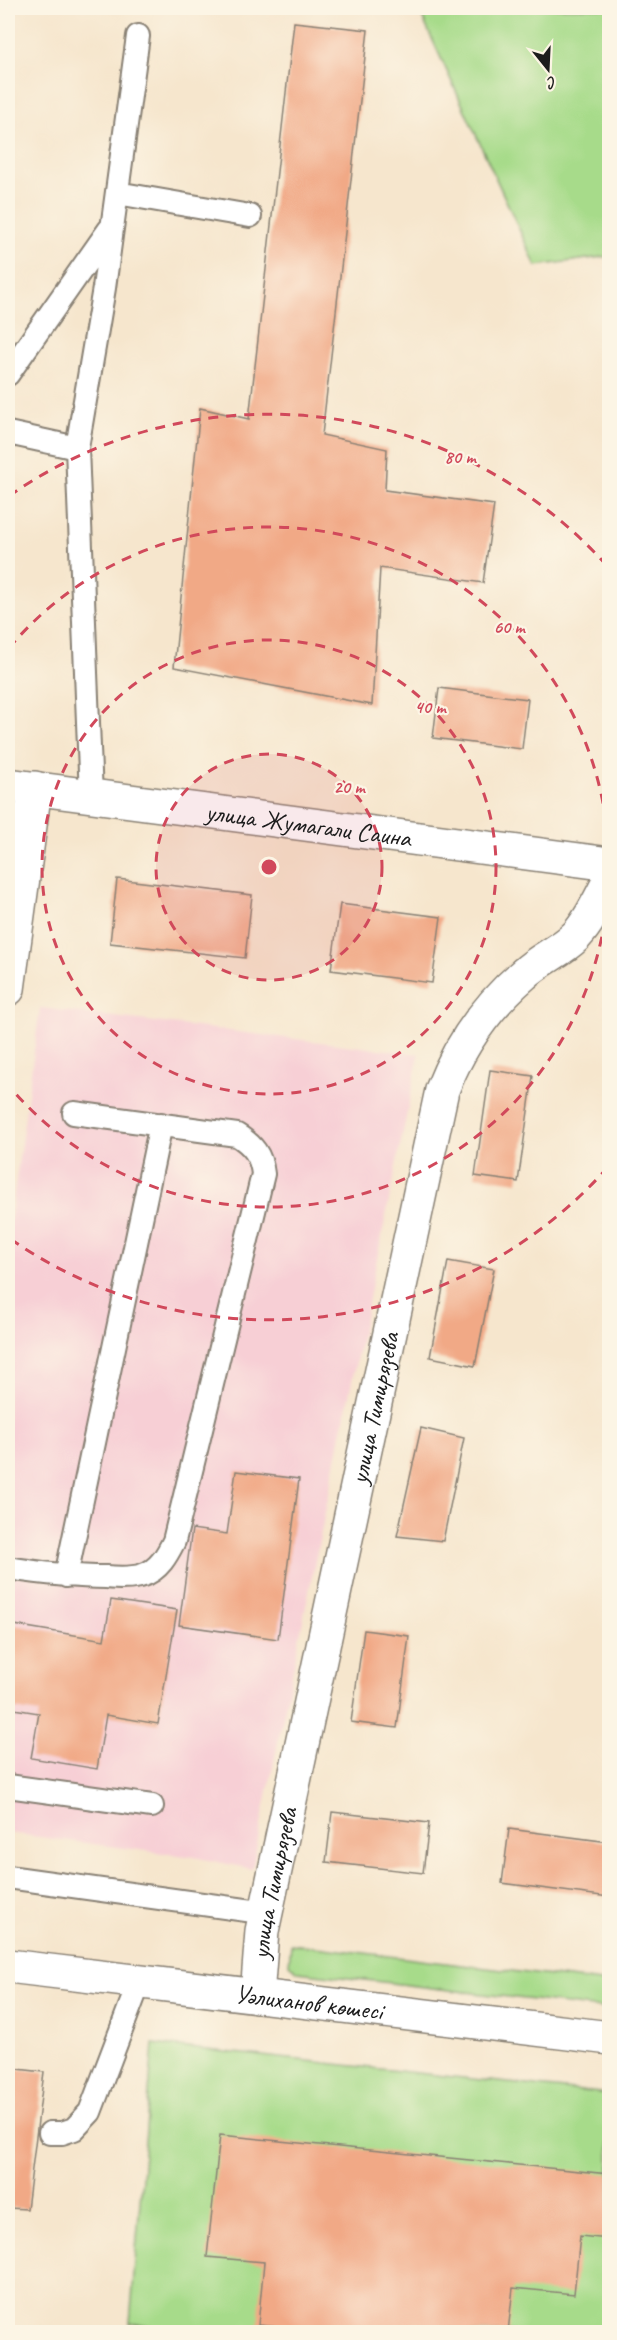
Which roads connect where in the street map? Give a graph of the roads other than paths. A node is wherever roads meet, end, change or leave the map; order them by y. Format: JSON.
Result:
{"nodes":[{"id":1,"x":138,"y":36,"type":"dead end"},
{"id":2,"x":117,"y":192,"type":"junction"},
{"id":3,"x":250,"y":216,"type":"dead end"},
{"id":4,"x":112,"y":227,"type":"junction"},
{"id":5,"x":8,"y":374,"type":"edge"},
{"id":6,"x":8,"y":433,"type":"edge"},
{"id":7,"x":77,"y":448,"type":"junction"},
{"id":8,"x":21,"y":787,"type":"edge"},
{"id":9,"x":91,"y":797,"type":"junction"},
{"id":10,"x":609,"y":864,"type":"edge"},
{"id":11,"x":609,"y":880,"type":"edge"},
{"id":12,"x":8,"y":989,"type":"edge"},
{"id":13,"x":74,"y":1113,"type":"dead end"},
{"id":14,"x":161,"y":1124,"type":"junction"},
{"id":15,"x":8,"y":1568,"type":"edge"},
{"id":16,"x":66,"y":1576,"type":"junction"},
{"id":17,"x":8,"y":1786,"type":"edge"},
{"id":18,"x":152,"y":1806,"type":"dead end"},
{"id":19,"x":8,"y":1877,"type":"edge"},
{"id":20,"x":267,"y":1913,"type":"junction"},
{"id":21,"x":8,"y":1966,"type":"edge"},
{"id":22,"x":139,"y":1983,"type":"junction"},
{"id":23,"x":257,"y":1996,"type":"junction"},
{"id":24,"x":609,"y":2038,"type":"edge"},
{"id":25,"x":50,"y":2133,"type":"dead end"}],
"edges":[{"from":1,"to":2,"type":"lane"},
{"from":2,"to":3,"type":"lane"},
{"from":2,"to":4,"type":"lane"},
{"from":4,"to":5,"type":"lane"},
{"from":4,"to":7,"type":"lane"},
{"from":6,"to":7,"type":"lane"},
{"from":7,"to":9,"type":"lane"},
{"from":8,"to":9,"type":"main road","name":"улица Жумагали Саина"},
{"from":8,"to":12,"type":"main road"},
{"from":9,"to":10,"type":"main road","name":"улица Жумагали Саина"},
{"from":11,"to":20,"type":"main road","name":"улица Тимирязева"},
{"from":13,"to":14,"type":"lane"},
{"from":14,"to":16,"type":"lane"},
{"from":14,"to":16,"type":"lane"},
{"from":15,"to":16,"type":"lane"},
{"from":17,"to":18,"type":"lane"},
{"from":19,"to":20,"type":"lane"},
{"from":20,"to":23,"type":"main road","name":"улица Тимирязева"},
{"from":21,"to":22,"type":"main road","name":"Уәлиханов көшесі"},
{"from":22,"to":23,"type":"main road","name":"Уәлиханов көшесі"},
{"from":22,"to":25,"type":"lane"},
{"from":23,"to":24,"type":"main road","name":"Уәлиханов көшесі"}]}
